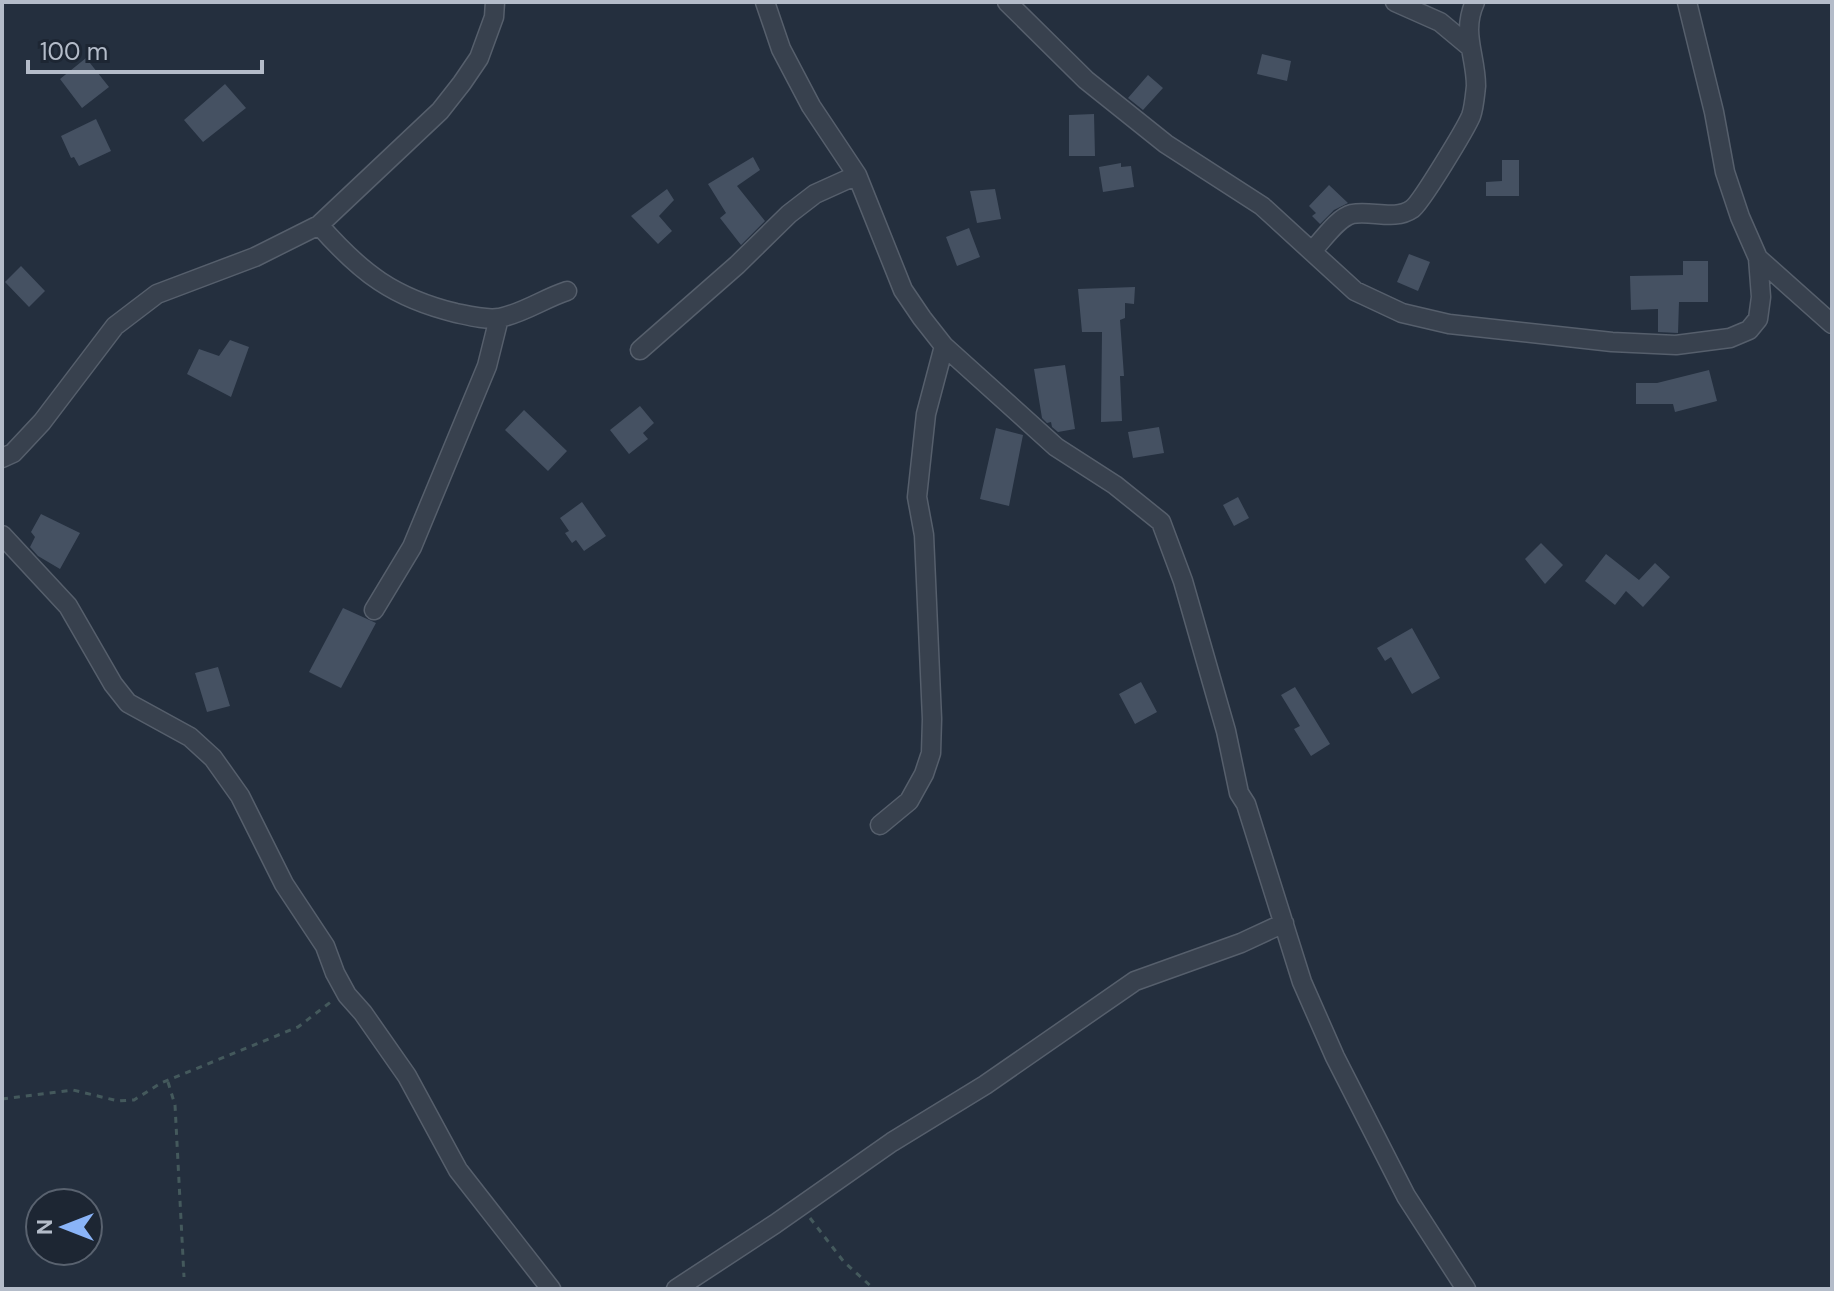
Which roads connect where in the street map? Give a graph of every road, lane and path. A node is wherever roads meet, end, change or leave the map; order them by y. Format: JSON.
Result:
{"nodes":[{"id":1,"x":495,"y":2,"type":"edge"},
{"id":2,"x":765,"y":2,"type":"edge"},
{"id":3,"x":1007,"y":2,"type":"edge"},
{"id":4,"x":1395,"y":2,"type":"edge"},
{"id":5,"x":1475,"y":2,"type":"edge"},
{"id":6,"x":1708,"y":2,"type":"edge"},
{"id":7,"x":1689,"y":7,"type":"edge"},
{"id":8,"x":1470,"y":47,"type":"junction"},
{"id":9,"x":857,"y":175,"type":"junction"},
{"id":10,"x":319,"y":225,"type":"junction"},
{"id":11,"x":1312,"y":251,"type":"junction"},
{"id":12,"x":1758,"y":258,"type":"junction"},
{"id":13,"x":567,"y":291,"type":"dead end"},
{"id":14,"x":499,"y":318,"type":"junction"},
{"id":15,"x":1832,"y":324,"type":"edge"},
{"id":16,"x":944,"y":346,"type":"junction"},
{"id":17,"x":640,"y":350,"type":"dead end"},
{"id":18,"x":2,"y":458,"type":"edge"},
{"id":19,"x":2,"y":535,"type":"edge"},
{"id":20,"x":374,"y":610,"type":"dead end"},
{"id":21,"x":880,"y":825,"type":"dead end"},
{"id":22,"x":1284,"y":923,"type":"junction"},
{"id":23,"x":344,"y":990,"type":"junction"},
{"id":24,"x":168,"y":1080,"type":"junction"},
{"id":25,"x":2,"y":1099,"type":"edge"},
{"id":26,"x":802,"y":1204,"type":"junction"},
{"id":27,"x":184,"y":1277,"type":"dead end"},
{"id":28,"x":551,"y":1289,"type":"edge"},
{"id":29,"x":676,"y":1289,"type":"edge"},
{"id":30,"x":874,"y":1289,"type":"edge"},
{"id":31,"x":1466,"y":1289,"type":"edge"}],
"edges":[{"from":1,"to":10,"type":"street"},
{"from":2,"to":9,"type":"street"},
{"from":3,"to":11,"type":"street"},
{"from":4,"to":8,"type":"street"},
{"from":5,"to":8,"type":"street"},
{"from":6,"to":7,"type":"street"},
{"from":7,"to":12,"type":"street"},
{"from":8,"to":11,"type":"street"},
{"from":9,"to":16,"type":"street"},
{"from":9,"to":17,"type":"street"},
{"from":10,"to":14,"type":"street"},
{"from":10,"to":18,"type":"street"},
{"from":11,"to":12,"type":"street"},
{"from":12,"to":15,"type":"street"},
{"from":13,"to":14,"type":"street"},
{"from":14,"to":20,"type":"street"},
{"from":16,"to":21,"type":"street"},
{"from":16,"to":22,"type":"street"},
{"from":19,"to":23,"type":"street"},
{"from":22,"to":26,"type":"street"},
{"from":22,"to":31,"type":"street"},
{"from":23,"to":24,"type":"path"},
{"from":23,"to":28,"type":"street"},
{"from":24,"to":25,"type":"path"},
{"from":24,"to":27,"type":"path"},
{"from":26,"to":29,"type":"street"},
{"from":26,"to":30,"type":"path"}]}
